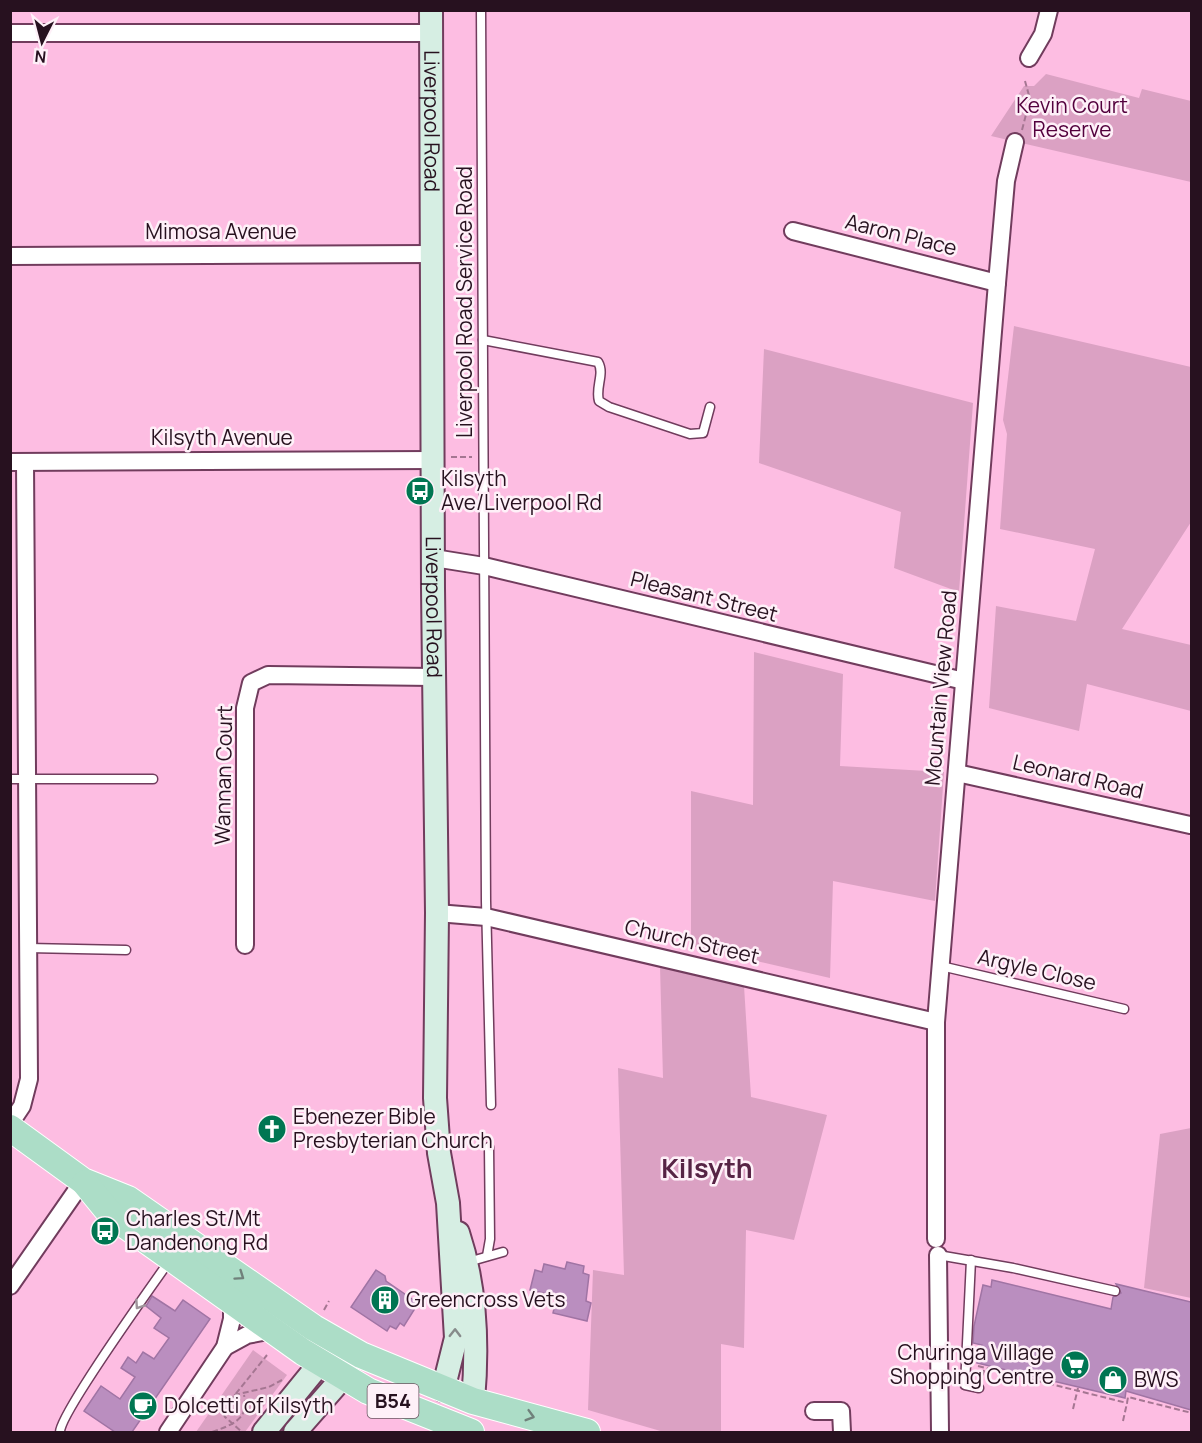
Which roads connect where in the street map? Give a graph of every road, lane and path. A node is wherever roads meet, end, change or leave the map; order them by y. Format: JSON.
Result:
{"nodes":[{"id":1,"x":431,"y":10,"type":"edge"},
{"id":2,"x":481,"y":10,"type":"edge"},
{"id":3,"x":1049,"y":10,"type":"edge"},
{"id":4,"x":10,"y":33,"type":"edge"},
{"id":5,"x":431,"y":33,"type":"junction"},
{"id":6,"x":1029,"y":58,"type":"dead end"},
{"id":7,"x":1025,"y":81,"type":"dead end"},
{"id":8,"x":1015,"y":142,"type":"joint"},
{"id":9,"x":793,"y":231,"type":"dead end"},
{"id":10,"x":432,"y":254,"type":"junction"},
{"id":11,"x":10,"y":256,"type":"edge"},
{"id":12,"x":997,"y":283,"type":"junction"},
{"id":13,"x":483,"y":340,"type":"junction"},
{"id":14,"x":710,"y":407,"type":"dead end"},
{"id":15,"x":434,"y":459,"type":"junction"},
{"id":16,"x":18,"y":462,"type":"edge"},
{"id":17,"x":434,"y":558,"type":"junction"},
{"id":18,"x":484,"y":566,"type":"junction"},
{"id":19,"x":434,"y":677,"type":"junction"},
{"id":20,"x":964,"y":681,"type":"junction"},
{"id":21,"x":957,"y":773,"type":"junction"},
{"id":22,"x":19,"y":779,"type":"edge"},
{"id":23,"x":153,"y":779,"type":"dead end"},
{"id":24,"x":1190,"y":825,"type":"edge"},
{"id":25,"x":437,"y":913,"type":"junction"},
{"id":26,"x":486,"y":917,"type":"junction"},
{"id":27,"x":245,"y":945,"type":"dead end"},
{"id":28,"x":27,"y":948,"type":"junction"},
{"id":29,"x":126,"y":950,"type":"dead end"},
{"id":30,"x":941,"y":966,"type":"junction"},
{"id":31,"x":1124,"y":1009,"type":"dead end"},
{"id":32,"x":936,"y":1022,"type":"junction"},
{"id":33,"x":491,"y":1105,"type":"dead end"},
{"id":34,"x":10,"y":1126,"type":"edge"},
{"id":35,"x":489,"y":1147,"type":"dead end"},
{"id":36,"x":83,"y":1181,"type":"junction"},
{"id":37,"x":448,"y":1203,"type":"junction"},
{"id":38,"x":937,"y":1247,"type":"junction"},
{"id":39,"x":504,"y":1251,"type":"dead end"},
{"id":40,"x":172,"y":1257,"type":"junction"},
{"id":41,"x":478,"y":1259,"type":"junction"},
{"id":42,"x":971,"y":1260,"type":"junction"},
{"id":43,"x":10,"y":1286,"type":"edge"},
{"id":44,"x":971,"y":1286,"type":"junction"},
{"id":45,"x":982,"y":1289,"type":"dead end"},
{"id":46,"x":1115,"y":1291,"type":"dead end"},
{"id":47,"x":232,"y":1299,"type":"junction"},
{"id":48,"x":329,"y":1300,"type":"dead end"},
{"id":49,"x":320,"y":1318,"type":"dead end"},
{"id":50,"x":273,"y":1330,"type":"junction"},
{"id":51,"x":339,"y":1341,"type":"junction"},
{"id":52,"x":225,"y":1347,"type":"junction"},
{"id":53,"x":267,"y":1355,"type":"dead end"},
{"id":54,"x":361,"y":1355,"type":"junction"},
{"id":55,"x":321,"y":1362,"type":"junction"},
{"id":56,"x":344,"y":1376,"type":"junction"},
{"id":57,"x":285,"y":1378,"type":"dead end"},
{"id":58,"x":979,"y":1388,"type":"joint"},
{"id":59,"x":1078,"y":1389,"type":"junction"},
{"id":60,"x":443,"y":1390,"type":"junction"},
{"id":61,"x":234,"y":1395,"type":"junction"},
{"id":62,"x":244,"y":1395,"type":"junction"},
{"id":63,"x":215,"y":1400,"type":"dead end"},
{"id":64,"x":473,"y":1401,"type":"junction"},
{"id":65,"x":1127,"y":1403,"type":"junction"},
{"id":66,"x":220,"y":1405,"type":"junction"},
{"id":67,"x":1073,"y":1409,"type":"dead end"},
{"id":68,"x":814,"y":1411,"type":"dead end"},
{"id":69,"x":1191,"y":1413,"type":"edge"},
{"id":70,"x":1123,"y":1421,"type":"dead end"},
{"id":71,"x":445,"y":1423,"type":"junction"},
{"id":72,"x":232,"y":1425,"type":"junction"},
{"id":73,"x":60,"y":1432,"type":"edge"},
{"id":74,"x":168,"y":1432,"type":"edge"},
{"id":75,"x":212,"y":1432,"type":"edge"},
{"id":76,"x":242,"y":1432,"type":"edge"},
{"id":77,"x":264,"y":1432,"type":"edge"},
{"id":78,"x":295,"y":1432,"type":"edge"},
{"id":79,"x":471,"y":1432,"type":"edge"},
{"id":80,"x":587,"y":1432,"type":"edge"},
{"id":81,"x":842,"y":1432,"type":"edge"},
{"id":82,"x":940,"y":1432,"type":"edge"}],
"edges":[{"from":1,"to":5,"type":"main road","name":"Liverpool Road"},
{"from":2,"to":13,"type":"lane","name":"Liverpool Road Service Road"},
{"from":3,"to":6,"type":"street"},
{"from":4,"to":5,"type":"street"},
{"from":5,"to":10,"type":"main road","name":"Liverpool Road"},
{"from":7,"to":8,"type":"path"},
{"from":8,"to":12,"type":"street","name":"Mountain View Road"},
{"from":9,"to":12,"type":"street","name":"Aaron Place"},
{"from":10,"to":11,"type":"street","name":"Mimosa Avenue"},
{"from":10,"to":15,"type":"main road","name":"Liverpool Road"},
{"from":12,"to":20,"type":"street","name":"Mountain View Road"},
{"from":13,"to":14,"type":"lane"},
{"from":13,"to":18,"type":"lane","name":"Liverpool Road Service Road"},
{"from":15,"to":16,"type":"street","name":"Kilsyth Avenue"},
{"from":15,"to":17,"type":"main road","name":"Liverpool Road"},
{"from":16,"to":22,"type":"street"},
{"from":17,"to":18,"type":"street","name":"Pleasant Street"},
{"from":17,"to":19,"type":"main road","name":"Liverpool Road"},
{"from":18,"to":20,"type":"street","name":"Pleasant Street"},
{"from":18,"to":26,"type":"lane","name":"Liverpool Road Service Road"},
{"from":19,"to":25,"type":"main road","name":"Liverpool Road"},
{"from":19,"to":27,"type":"street","name":"Wannan Court"},
{"from":20,"to":21,"type":"street","name":"Mountain View Road"},
{"from":21,"to":24,"type":"street","name":"Leonard Road"},
{"from":21,"to":30,"type":"street","name":"Mountain View Road"},
{"from":22,"to":23,"type":"lane"},
{"from":22,"to":28,"type":"street"},
{"from":25,"to":26,"type":"street","name":"Church Street"},
{"from":25,"to":37,"type":"main road","name":"Liverpool Road"},
{"from":26,"to":32,"type":"street","name":"Church Street"},
{"from":26,"to":33,"type":"lane","name":"Liverpool Road Service Road"},
{"from":28,"to":29,"type":"lane"},
{"from":28,"to":34,"type":"street"},
{"from":30,"to":31,"type":"lane","name":"Argyle Close"},
{"from":30,"to":32,"type":"street","name":"Mountain View Road"},
{"from":32,"to":38,"type":"street","name":"Mountain View Road"},
{"from":34,"to":36,"type":"main road","number":"B54"},
{"from":35,"to":41,"type":"lane"},
{"from":36,"to":40,"type":"main road","number":"B54"},
{"from":36,"to":43,"type":"street"},
{"from":36,"to":51,"type":"main road","number":"B54","one_way":true},
{"from":37,"to":41,"type":"main road","name":"Liverpool Road"},
{"from":60,"to":37,"type":"main road","name":"Liverpool Road","one_way":true},
{"from":38,"to":42,"type":"lane"},
{"from":38,"to":82,"type":"street","name":"Mountain View Road"},
{"from":39,"to":41,"type":"lane"},
{"from":40,"to":47,"type":"main road","number":"B54"},
{"from":40,"to":73,"type":"lane","one_way":true},
{"from":41,"to":64,"type":"main road","name":"Liverpool Road"},
{"from":42,"to":44,"type":"lane"},
{"from":42,"to":46,"type":"lane"},
{"from":44,"to":45,"type":"lane"},
{"from":44,"to":58,"type":"lane"},
{"from":47,"to":50,"type":"main road","number":"B54"},
{"from":47,"to":52,"type":"street"},
{"from":48,"to":49,"type":"path"},
{"from":50,"to":52,"type":"street"},
{"from":50,"to":55,"type":"main road","number":"B54"},
{"from":51,"to":54,"type":"main road","number":"B54"},
{"from":51,"to":55,"type":"main road"},
{"from":52,"to":74,"type":"street"},
{"from":53,"to":61,"type":"path"},
{"from":54,"to":56,"type":"main road"},
{"from":54,"to":60,"type":"main road","number":"B54"},
{"from":55,"to":56,"type":"main road","number":"B54"},
{"from":55,"to":77,"type":"main road"},
{"from":56,"to":71,"type":"main road","number":"B54"},
{"from":56,"to":78,"type":"main road"},
{"from":57,"to":62,"type":"path"},
{"from":58,"to":59,"type":"path"},
{"from":59,"to":65,"type":"path"},
{"from":59,"to":67,"type":"path"},
{"from":60,"to":64,"type":"main road","number":"B54"},
{"from":60,"to":71,"type":"main road"},
{"from":61,"to":62,"type":"path"},
{"from":61,"to":66,"type":"path"},
{"from":62,"to":72,"type":"path"},
{"from":63,"to":66,"type":"path"},
{"from":64,"to":71,"type":"main road"},
{"from":64,"to":80,"type":"main road","number":"B54","one_way":true},
{"from":65,"to":69,"type":"path"},
{"from":65,"to":70,"type":"path"},
{"from":66,"to":72,"type":"path"},
{"from":68,"to":81,"type":"street"},
{"from":71,"to":79,"type":"main road","number":"B54"},
{"from":72,"to":75,"type":"path"},
{"from":72,"to":76,"type":"path"}]}
